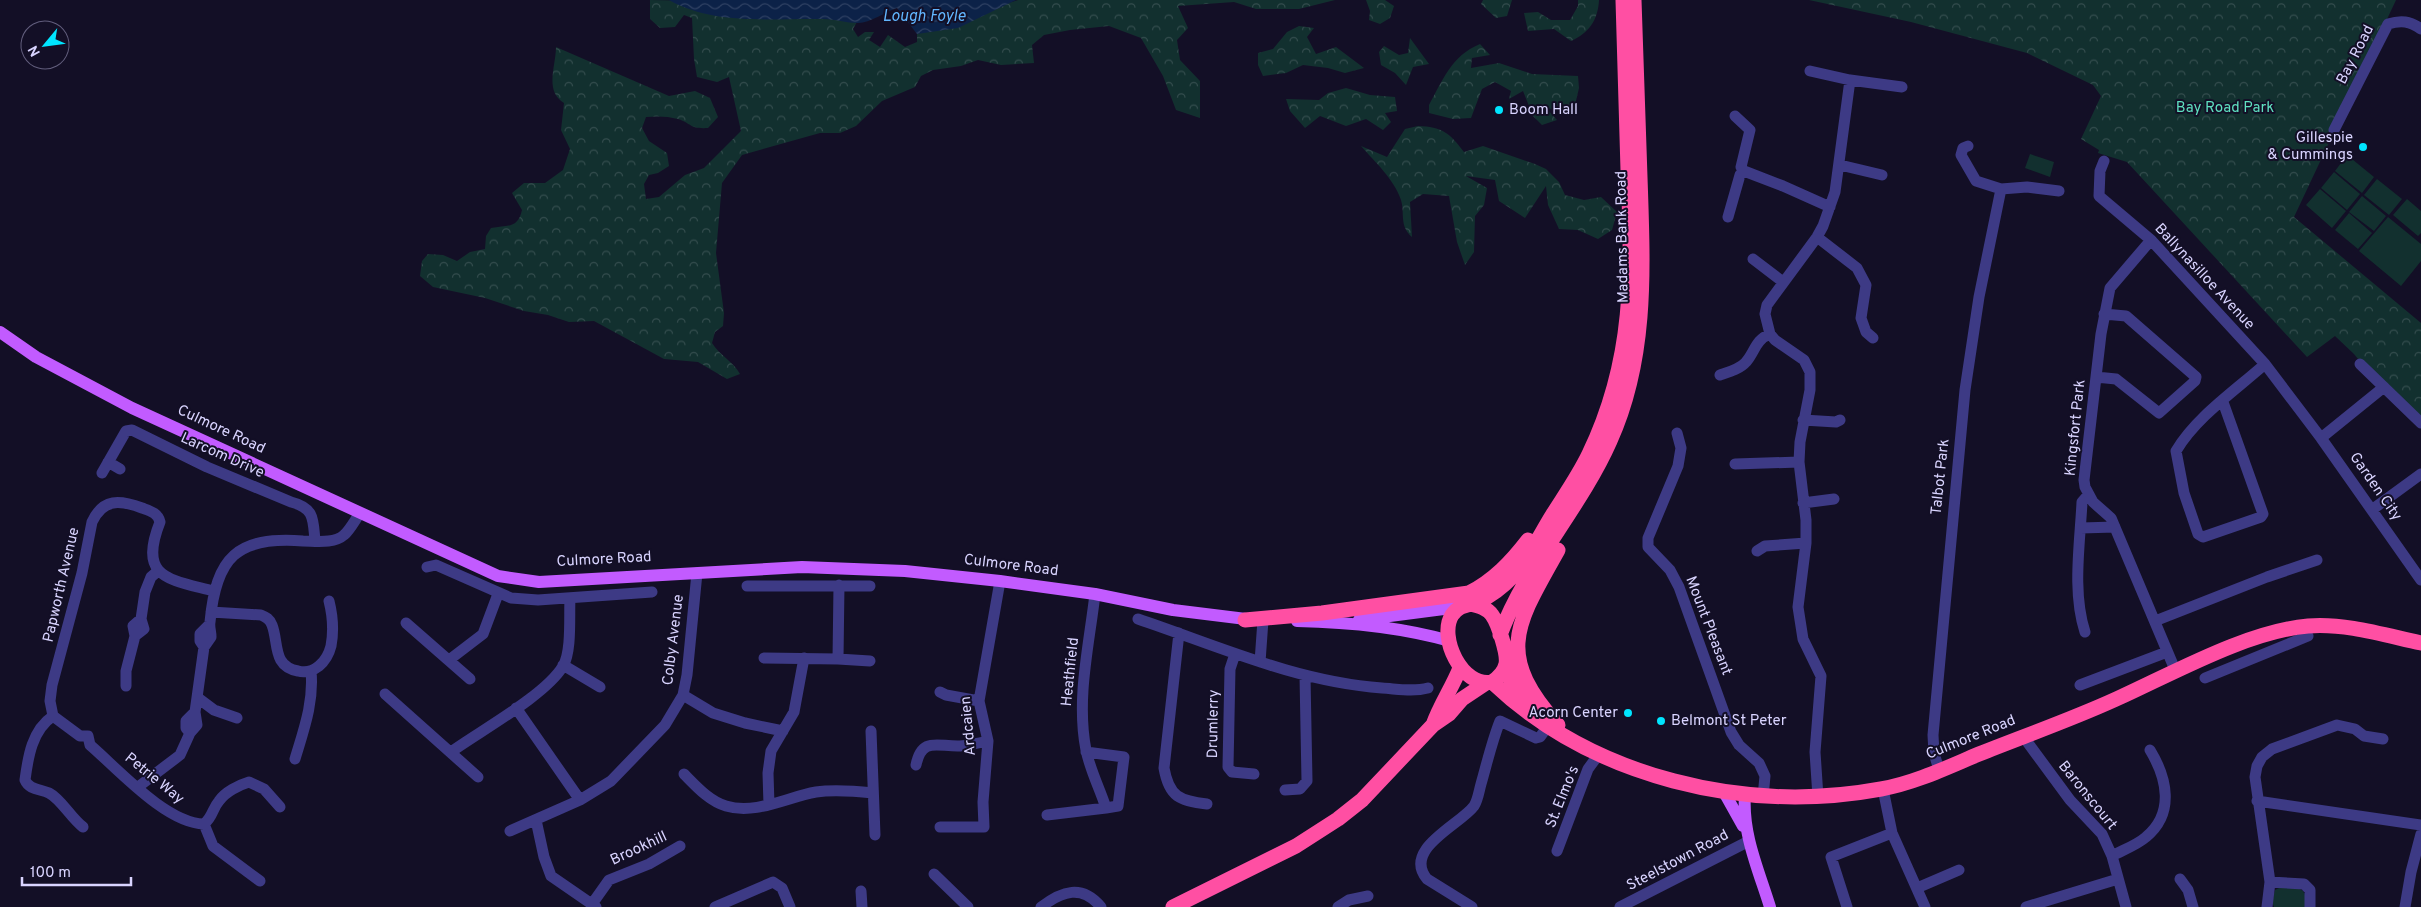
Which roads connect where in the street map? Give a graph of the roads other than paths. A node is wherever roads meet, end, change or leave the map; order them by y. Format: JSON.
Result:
{"nodes":[{"id":1,"x":1623,"y":0,"type":"edge"},
{"id":2,"x":1634,"y":0,"type":"edge"},
{"id":3,"x":2421,"y":29,"type":"edge"},
{"id":4,"x":1810,"y":70,"type":"dead end"},
{"id":5,"x":1630,"y":75,"type":"junction"},
{"id":6,"x":1850,"y":80,"type":"junction"},
{"id":7,"x":1902,"y":87,"type":"dead end"},
{"id":8,"x":1735,"y":116,"type":"dead end"},
{"id":9,"x":2334,"y":130,"type":"dead end"},
{"id":10,"x":1968,"y":146,"type":"dead end"},
{"id":11,"x":2104,"y":161,"type":"dead end"},
{"id":12,"x":1840,"y":166,"type":"junction"},
{"id":13,"x":1744,"y":171,"type":"junction"},
{"id":14,"x":1882,"y":175,"type":"dead end"},
{"id":15,"x":2001,"y":189,"type":"junction"},
{"id":16,"x":2059,"y":191,"type":"dead end"},
{"id":17,"x":1830,"y":208,"type":"junction"},
{"id":18,"x":1728,"y":217,"type":"dead end"},
{"id":19,"x":1818,"y":237,"type":"junction"},
{"id":20,"x":2151,"y":240,"type":"junction"},
{"id":21,"x":1753,"y":259,"type":"dead end"},
{"id":22,"x":1783,"y":282,"type":"junction"},
{"id":23,"x":2104,"y":314,"type":"junction"},
{"id":24,"x":0,"y":332,"type":"edge"},
{"id":25,"x":1770,"y":334,"type":"junction"},
{"id":26,"x":1873,"y":338,"type":"dead end"},
{"id":27,"x":2265,"y":364,"type":"junction"},
{"id":28,"x":2360,"y":364,"type":"dead end"},
{"id":29,"x":1720,"y":375,"type":"dead end"},
{"id":30,"x":2096,"y":377,"type":"junction"},
{"id":31,"x":2384,"y":387,"type":"junction"},
{"id":32,"x":2223,"y":402,"type":"junction"},
{"id":33,"x":2302,"y":413,"type":"joint"},
{"id":34,"x":1803,"y":420,"type":"junction"},
{"id":35,"x":1840,"y":420,"type":"dead end"},
{"id":36,"x":2421,"y":423,"type":"edge"},
{"id":37,"x":1677,"y":433,"type":"dead end"},
{"id":38,"x":2321,"y":438,"type":"junction"},
{"id":39,"x":1610,"y":441,"type":"junction"},
{"id":40,"x":108,"y":462,"type":"junction"},
{"id":41,"x":1799,"y":462,"type":"junction"},
{"id":42,"x":1736,"y":464,"type":"dead end"},
{"id":43,"x":120,"y":469,"type":"dead end"},
{"id":44,"x":102,"y":473,"type":"dead end"},
{"id":45,"x":2421,"y":474,"type":"edge"},
{"id":46,"x":1567,"y":491,"type":"junction"},
{"id":47,"x":2088,"y":494,"type":"junction"},
{"id":48,"x":1834,"y":499,"type":"dead end"},
{"id":49,"x":1803,"y":503,"type":"junction"},
{"id":50,"x":2373,"y":509,"type":"junction"},
{"id":51,"x":360,"y":513,"type":"junction"},
{"id":52,"x":2115,"y":527,"type":"junction"},
{"id":53,"x":2081,"y":528,"type":"junction"},
{"id":54,"x":315,"y":542,"type":"junction"},
{"id":55,"x":1806,"y":543,"type":"junction"},
{"id":56,"x":1757,"y":551,"type":"dead end"},
{"id":57,"x":2317,"y":560,"type":"dead end"},
{"id":58,"x":427,"y":567,"type":"dead end"},
{"id":59,"x":158,"y":571,"type":"junction"},
{"id":60,"x":696,"y":573,"type":"junction"},
{"id":61,"x":2421,"y":580,"type":"edge"},
{"id":62,"x":1000,"y":581,"type":"junction"},
{"id":63,"x":839,"y":585,"type":"junction"},
{"id":64,"x":747,"y":586,"type":"dead end"},
{"id":65,"x":870,"y":586,"type":"dead end"},
{"id":66,"x":213,"y":591,"type":"junction"},
{"id":67,"x":652,"y":592,"type":"dead end"},
{"id":68,"x":498,"y":594,"type":"junction"},
{"id":69,"x":1095,"y":594,"type":"junction"},
{"id":70,"x":570,"y":598,"type":"junction"},
{"id":71,"x":329,"y":601,"type":"dead end"},
{"id":72,"x":1465,"y":605,"type":"junction"},
{"id":73,"x":211,"y":612,"type":"junction"},
{"id":74,"x":1138,"y":619,"type":"dead end"},
{"id":75,"x":1245,"y":620,"type":"junction"},
{"id":76,"x":1263,"y":620,"type":"junction"},
{"id":77,"x":2155,"y":620,"type":"junction"},
{"id":78,"x":406,"y":623,"type":"dead end"},
{"id":79,"x":1341,"y":623,"type":"junction"},
{"id":80,"x":2085,"y":632,"type":"dead end"},
{"id":81,"x":1179,"y":633,"type":"junction"},
{"id":82,"x":1500,"y":635,"type":"junction"},
{"id":83,"x":2308,"y":636,"type":"dead end"},
{"id":84,"x":1450,"y":641,"type":"junction"},
{"id":85,"x":2421,"y":643,"type":"edge"},
{"id":86,"x":2240,"y":644,"type":"junction"},
{"id":87,"x":2168,"y":652,"type":"junction"},
{"id":88,"x":1235,"y":654,"type":"junction"},
{"id":89,"x":764,"y":658,"type":"dead end"},
{"id":90,"x":804,"y":658,"type":"junction"},
{"id":91,"x":448,"y":660,"type":"junction"},
{"id":92,"x":838,"y":660,"type":"junction"},
{"id":93,"x":870,"y":661,"type":"dead end"},
{"id":94,"x":1260,"y":662,"type":"junction"},
{"id":95,"x":1507,"y":662,"type":"junction"},
{"id":96,"x":2247,"y":662,"type":"junction"},
{"id":97,"x":563,"y":666,"type":"junction"},
{"id":98,"x":1460,"y":668,"type":"junction"},
{"id":99,"x":311,"y":671,"type":"junction"},
{"id":100,"x":2176,"y":672,"type":"junction"},
{"id":101,"x":1305,"y":676,"type":"junction"},
{"id":102,"x":470,"y":678,"type":"dead end"},
{"id":103,"x":2205,"y":678,"type":"dead end"},
{"id":104,"x":1489,"y":683,"type":"junction"},
{"id":105,"x":2080,"y":685,"type":"dead end"},
{"id":106,"x":126,"y":686,"type":"dead end"},
{"id":107,"x":600,"y":687,"type":"dead end"},
{"id":108,"x":1428,"y":688,"type":"dead end"},
{"id":109,"x":940,"y":692,"type":"dead end"},
{"id":110,"x":385,"y":694,"type":"dead end"},
{"id":111,"x":682,"y":695,"type":"junction"},
{"id":112,"x":198,"y":698,"type":"junction"},
{"id":113,"x":979,"y":701,"type":"junction"},
{"id":114,"x":516,"y":708,"type":"junction"},
{"id":115,"x":1532,"y":714,"type":"junction"},
{"id":116,"x":53,"y":716,"type":"junction"},
{"id":117,"x":237,"y":718,"type":"dead end"},
{"id":118,"x":1433,"y":725,"type":"junction"},
{"id":119,"x":783,"y":731,"type":"junction"},
{"id":120,"x":871,"y":731,"type":"dead end"},
{"id":121,"x":1544,"y":731,"type":"junction"},
{"id":122,"x":2026,"y":736,"type":"junction"},
{"id":123,"x":2383,"y":739,"type":"dead end"},
{"id":124,"x":988,"y":741,"type":"junction"},
{"id":125,"x":1581,"y":747,"type":"junction"},
{"id":126,"x":2150,"y":750,"type":"dead end"},
{"id":127,"x":451,"y":752,"type":"junction"},
{"id":128,"x":1086,"y":752,"type":"junction"},
{"id":129,"x":1599,"y":754,"type":"junction"},
{"id":130,"x":295,"y":759,"type":"dead end"},
{"id":131,"x":916,"y":765,"type":"dead end"},
{"id":132,"x":1939,"y":770,"type":"junction"},
{"id":133,"x":684,"y":774,"type":"dead end"},
{"id":134,"x":1254,"y":774,"type":"dead end"},
{"id":135,"x":478,"y":777,"type":"dead end"},
{"id":136,"x":138,"y":787,"type":"junction"},
{"id":137,"x":1883,"y":789,"type":"junction"},
{"id":138,"x":1285,"y":790,"type":"dead end"},
{"id":139,"x":1724,"y":792,"type":"junction"},
{"id":140,"x":874,"y":793,"type":"junction"},
{"id":141,"x":1745,"y":795,"type":"junction"},
{"id":142,"x":1763,"y":797,"type":"junction"},
{"id":143,"x":1818,"y":797,"type":"junction"},
{"id":144,"x":580,"y":800,"type":"junction"},
{"id":145,"x":2257,"y":801,"type":"junction"},
{"id":146,"x":1207,"y":804,"type":"dead end"},
{"id":147,"x":769,"y":805,"type":"junction"},
{"id":148,"x":280,"y":807,"type":"dead end"},
{"id":149,"x":1106,"y":808,"type":"junction"},
{"id":150,"x":1047,"y":815,"type":"dead end"},
{"id":151,"x":536,"y":820,"type":"junction"},
{"id":152,"x":204,"y":824,"type":"junction"},
{"id":153,"x":2421,"y":825,"type":"edge"},
{"id":154,"x":83,"y":827,"type":"dead end"},
{"id":155,"x":940,"y":827,"type":"dead end"},
{"id":156,"x":510,"y":831,"type":"dead end"},
{"id":157,"x":1892,"y":832,"type":"junction"},
{"id":158,"x":2421,"y":834,"type":"edge"},
{"id":159,"x":875,"y":835,"type":"dead end"},
{"id":160,"x":1748,"y":838,"type":"junction"},
{"id":161,"x":680,"y":846,"type":"dead end"},
{"id":162,"x":1557,"y":852,"type":"dead end"},
{"id":163,"x":2112,"y":856,"type":"junction"},
{"id":164,"x":1959,"y":870,"type":"dead end"},
{"id":165,"x":934,"y":874,"type":"dead end"},
{"id":166,"x":2118,"y":879,"type":"junction"},
{"id":167,"x":2180,"y":879,"type":"dead end"},
{"id":168,"x":260,"y":881,"type":"dead end"},
{"id":169,"x":2270,"y":882,"type":"junction"},
{"id":170,"x":1917,"y":888,"type":"junction"},
{"id":171,"x":861,"y":891,"type":"dead end"},
{"id":172,"x":1368,"y":896,"type":"dead end"},
{"id":173,"x":594,"y":906,"type":"edge"},
{"id":174,"x":715,"y":907,"type":"edge"},
{"id":175,"x":790,"y":907,"type":"edge"},
{"id":176,"x":862,"y":907,"type":"edge"},
{"id":177,"x":968,"y":907,"type":"edge"},
{"id":178,"x":1041,"y":907,"type":"edge"},
{"id":179,"x":1101,"y":907,"type":"edge"},
{"id":180,"x":1172,"y":907,"type":"edge"},
{"id":181,"x":1338,"y":907,"type":"edge"},
{"id":182,"x":1472,"y":907,"type":"edge"},
{"id":183,"x":1620,"y":907,"type":"edge"},
{"id":184,"x":1770,"y":907,"type":"edge"},
{"id":185,"x":1847,"y":907,"type":"edge"},
{"id":186,"x":1925,"y":907,"type":"edge"},
{"id":187,"x":2026,"y":907,"type":"edge"},
{"id":188,"x":2126,"y":907,"type":"edge"},
{"id":189,"x":2192,"y":907,"type":"edge"},
{"id":190,"x":2267,"y":907,"type":"edge"},
{"id":191,"x":2310,"y":907,"type":"edge"},
{"id":192,"x":2405,"y":907,"type":"edge"}],
"edges":[{"from":1,"to":5,"type":"highway"},
{"from":2,"to":5,"type":"highway"},
{"from":3,"to":9,"type":"street","name":"Bay Road"},
{"from":4,"to":6,"type":"street"},
{"from":5,"to":39,"type":"highway","name":"Madams Bank Road"},
{"from":5,"to":46,"type":"highway","name":"Madams Bank Road"},
{"from":6,"to":7,"type":"street"},
{"from":6,"to":12,"type":"street"},
{"from":8,"to":13,"type":"street"},
{"from":10,"to":15,"type":"street"},
{"from":11,"to":20,"type":"street","name":"Ballynasilloe Avenue"},
{"from":12,"to":14,"type":"street"},
{"from":12,"to":17,"type":"street"},
{"from":13,"to":17,"type":"street"},
{"from":13,"to":18,"type":"street"},
{"from":15,"to":16,"type":"street"},
{"from":15,"to":132,"type":"street","name":"Talbot Park"},
{"from":17,"to":19,"type":"street"},
{"from":19,"to":22,"type":"street"},
{"from":19,"to":26,"type":"street"},
{"from":20,"to":23,"type":"street","name":"Kingsfort Park"},
{"from":20,"to":27,"type":"street","name":"Ballynasilloe Avenue"},
{"from":21,"to":22,"type":"street"},
{"from":22,"to":25,"type":"street"},
{"from":23,"to":30,"type":"street","name":"Kingsfort Park"},
{"from":23,"to":30,"type":"street"},
{"from":24,"to":51,"type":"main road","name":"Culmore Road"},
{"from":25,"to":29,"type":"street"},
{"from":25,"to":34,"type":"street"},
{"from":27,"to":32,"type":"street"},
{"from":27,"to":33,"type":"street","name":"Ballynasilloe Avenue"},
{"from":28,"to":31,"type":"street"},
{"from":30,"to":47,"type":"street","name":"Kingsfort Park"},
{"from":31,"to":36,"type":"street"},
{"from":31,"to":38,"type":"street"},
{"from":32,"to":32,"type":"street"},
{"from":33,"to":38,"type":"street","name":"Garden City"},
{"from":34,"to":35,"type":"street"},
{"from":34,"to":41,"type":"street"},
{"from":37,"to":142,"type":"street","name":"Mount Pleasant"},
{"from":38,"to":50,"type":"street","name":"Garden City"},
{"from":39,"to":82,"type":"highway","name":"Madams Bank Road"},
{"from":39,"to":125,"type":"highway"},
{"from":40,"to":43,"type":"street"},
{"from":40,"to":44,"type":"street","name":"Larcom Drive"},
{"from":40,"to":54,"type":"street","name":"Larcom Drive"},
{"from":41,"to":42,"type":"street"},
{"from":41,"to":49,"type":"street"},
{"from":45,"to":50,"type":"street"},
{"from":46,"to":72,"type":"highway","name":"Madams Bank Road"},
{"from":46,"to":75,"type":"highway"},
{"from":47,"to":52,"type":"street","name":"Kingsfort Park"},
{"from":47,"to":53,"type":"street"},
{"from":48,"to":49,"type":"street"},
{"from":49,"to":55,"type":"street"},
{"from":50,"to":61,"type":"street","name":"Garden City"},
{"from":51,"to":54,"type":"street"},
{"from":51,"to":60,"type":"main road","name":"Culmore Road"},
{"from":52,"to":53,"type":"street"},
{"from":52,"to":77,"type":"street","name":"Kingsfort Park"},
{"from":53,"to":80,"type":"street"},
{"from":54,"to":66,"type":"street"},
{"from":55,"to":56,"type":"street"},
{"from":55,"to":143,"type":"street"},
{"from":57,"to":77,"type":"street"},
{"from":58,"to":68,"type":"street"},
{"from":59,"to":66,"type":"street"},
{"from":59,"to":106,"type":"street"},
{"from":59,"to":116,"type":"street","name":"Papworth Avenue"},
{"from":60,"to":62,"type":"main road","name":"Culmore Road"},
{"from":60,"to":111,"type":"street","name":"Colby Avenue"},
{"from":62,"to":69,"type":"main road","name":"Culmore Road"},
{"from":62,"to":113,"type":"street","name":"Ardcaien"},
{"from":63,"to":64,"type":"street"},
{"from":63,"to":65,"type":"street"},
{"from":63,"to":92,"type":"street"},
{"from":66,"to":73,"type":"street"},
{"from":67,"to":70,"type":"street"},
{"from":68,"to":70,"type":"street"},
{"from":68,"to":91,"type":"street"},
{"from":69,"to":75,"type":"main road","name":"Culmore Road"},
{"from":69,"to":128,"type":"street","name":"Heathfield"},
{"from":70,"to":97,"type":"street"},
{"from":71,"to":99,"type":"street"},
{"from":72,"to":79,"type":"main road","name":"Culmore Road"},
{"from":72,"to":82,"type":"highway"},
{"from":72,"to":84,"type":"highway"},
{"from":73,"to":99,"type":"street"},
{"from":73,"to":112,"type":"street"},
{"from":74,"to":81,"type":"street"},
{"from":75,"to":76,"type":"main road","name":"Culmore Road"},
{"from":76,"to":79,"type":"main road","name":"Culmore Road"},
{"from":76,"to":94,"type":"street"},
{"from":77,"to":87,"type":"street","name":"Kingsfort Park"},
{"from":78,"to":91,"type":"street"},
{"from":79,"to":84,"type":"main road","name":"Culmore Road"},
{"from":81,"to":88,"type":"street"},
{"from":81,"to":146,"type":"street"},
{"from":82,"to":95,"type":"highway"},
{"from":83,"to":96,"type":"street"},
{"from":84,"to":98,"type":"highway"},
{"from":85,"to":86,"type":"highway","name":"Culmore Road"},
{"from":86,"to":96,"type":"street"},
{"from":86,"to":100,"type":"highway","name":"Culmore Road"},
{"from":87,"to":100,"type":"street","name":"Kingsfort Park"},
{"from":87,"to":105,"type":"street"},
{"from":88,"to":94,"type":"street"},
{"from":88,"to":134,"type":"street","name":"Drumlerry"},
{"from":89,"to":90,"type":"street"},
{"from":90,"to":92,"type":"street"},
{"from":90,"to":119,"type":"street"},
{"from":91,"to":102,"type":"street"},
{"from":92,"to":93,"type":"street"},
{"from":94,"to":101,"type":"street"},
{"from":95,"to":104,"type":"highway"},
{"from":95,"to":115,"type":"highway","name":"Culmore Road"},
{"from":96,"to":103,"type":"street"},
{"from":97,"to":107,"type":"street"},
{"from":97,"to":114,"type":"street"},
{"from":98,"to":104,"type":"highway"},
{"from":98,"to":118,"type":"highway"},
{"from":99,"to":130,"type":"street"},
{"from":100,"to":122,"type":"highway","name":"Culmore Road"},
{"from":101,"to":108,"type":"street"},
{"from":101,"to":138,"type":"street"},
{"from":104,"to":115,"type":"highway","name":"Culmore Road"},
{"from":104,"to":118,"type":"highway"},
{"from":109,"to":113,"type":"street"},
{"from":110,"to":127,"type":"street"},
{"from":111,"to":119,"type":"street"},
{"from":111,"to":144,"type":"street","name":"Colby Avenue"},
{"from":112,"to":117,"type":"street"},
{"from":112,"to":136,"type":"street"},
{"from":113,"to":124,"type":"street","name":"Ardcaien"},
{"from":114,"to":127,"type":"street"},
{"from":114,"to":144,"type":"street"},
{"from":115,"to":121,"type":"highway","name":"Culmore Road"},
{"from":116,"to":136,"type":"street","name":"Petrie Way"},
{"from":116,"to":154,"type":"street"},
{"from":118,"to":180,"type":"highway"},
{"from":119,"to":147,"type":"street"},
{"from":120,"to":140,"type":"street"},
{"from":121,"to":125,"type":"highway","name":"Culmore Road"},
{"from":121,"to":182,"type":"street"},
{"from":122,"to":132,"type":"highway","name":"Culmore Road"},
{"from":122,"to":163,"type":"street","name":"Baronscourt"},
{"from":123,"to":145,"type":"street"},
{"from":124,"to":131,"type":"street"},
{"from":124,"to":155,"type":"street","name":"Ardcaien"},
{"from":125,"to":129,"type":"highway","name":"Culmore Road"},
{"from":126,"to":163,"type":"street"},
{"from":127,"to":135,"type":"street"},
{"from":128,"to":149,"type":"street","name":"Heathfield"},
{"from":128,"to":149,"type":"street"},
{"from":129,"to":139,"type":"highway","name":"Culmore Road"},
{"from":129,"to":162,"type":"street","name":"St. Elmo's"},
{"from":132,"to":137,"type":"highway","name":"Culmore Road"},
{"from":133,"to":147,"type":"street"},
{"from":136,"to":152,"type":"street","name":"Petrie Way"},
{"from":137,"to":143,"type":"highway","name":"Culmore Road"},
{"from":137,"to":157,"type":"street"},
{"from":139,"to":141,"type":"highway","name":"Culmore Road"},
{"from":139,"to":160,"type":"main road"},
{"from":140,"to":147,"type":"street"},
{"from":140,"to":159,"type":"street"},
{"from":141,"to":142,"type":"highway","name":"Culmore Road"},
{"from":141,"to":160,"type":"main road"},
{"from":142,"to":143,"type":"highway","name":"Culmore Road"},
{"from":144,"to":151,"type":"street","name":"Colby Avenue"},
{"from":145,"to":153,"type":"street"},
{"from":145,"to":169,"type":"street"},
{"from":148,"to":152,"type":"street"},
{"from":149,"to":150,"type":"street"},
{"from":151,"to":156,"type":"street","name":"Colby Avenue"},
{"from":151,"to":173,"type":"street","name":"Brookhill"},
{"from":152,"to":168,"type":"street"},
{"from":157,"to":170,"type":"street"},
{"from":157,"to":185,"type":"street"},
{"from":158,"to":192,"type":"street"},
{"from":160,"to":183,"type":"street","name":"Steelstown Road"},
{"from":160,"to":184,"type":"main road"},
{"from":161,"to":173,"type":"street","name":"Brookhill"},
{"from":163,"to":166,"type":"street","name":"Baronscourt"},
{"from":164,"to":170,"type":"street"},
{"from":165,"to":177,"type":"street"},
{"from":166,"to":187,"type":"street"},
{"from":166,"to":188,"type":"street","name":"Baronscourt"},
{"from":167,"to":189,"type":"street"},
{"from":169,"to":190,"type":"street"},
{"from":169,"to":191,"type":"street"},
{"from":170,"to":186,"type":"street"},
{"from":171,"to":176,"type":"street"},
{"from":172,"to":181,"type":"street"},
{"from":174,"to":175,"type":"street"},
{"from":178,"to":179,"type":"street"}]}
